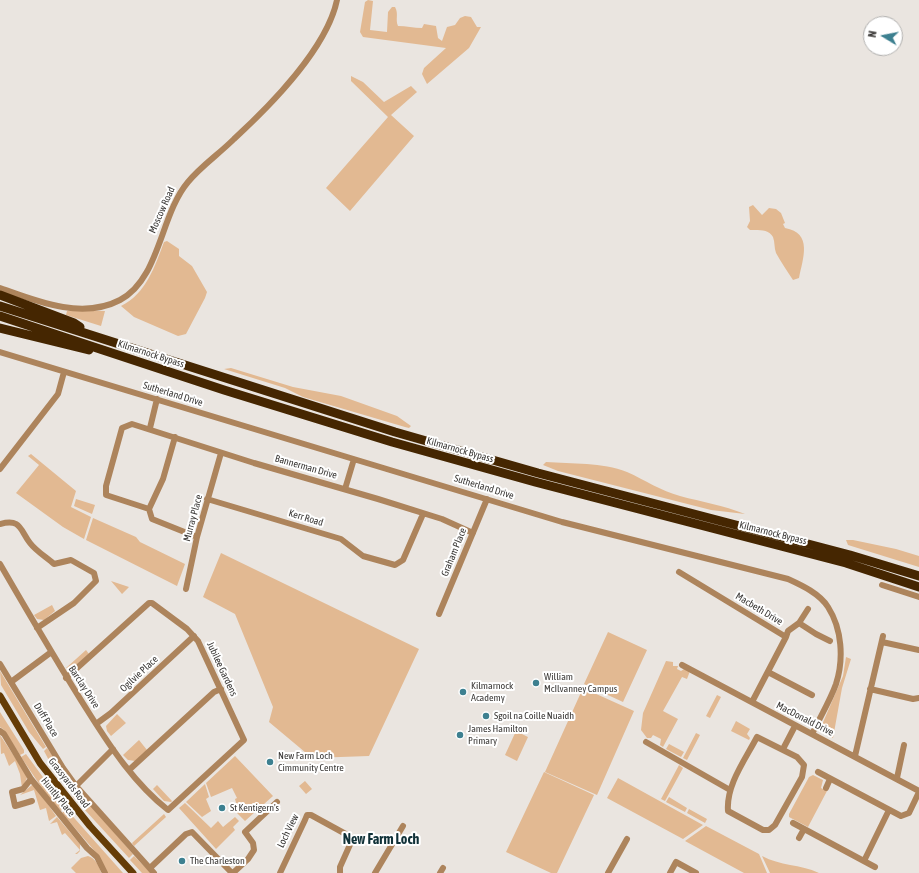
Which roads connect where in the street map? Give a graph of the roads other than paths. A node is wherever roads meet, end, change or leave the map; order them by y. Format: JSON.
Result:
{"nodes":[{"id":1,"x":337,"y":0,"type":"edge"},
{"id":2,"x":0,"y":288,"type":"edge"},
{"id":3,"x":0,"y":295,"type":"edge"},
{"id":4,"x":0,"y":306,"type":"edge"},
{"id":5,"x":0,"y":316,"type":"edge"},
{"id":6,"x":0,"y":328,"type":"edge"},
{"id":7,"x":92,"y":335,"type":"junction"},
{"id":8,"x":105,"y":350,"type":"junction"},
{"id":9,"x":0,"y":352,"type":"edge"},
{"id":10,"x":64,"y":372,"type":"junction"},
{"id":11,"x":157,"y":399,"type":"junction"},
{"id":12,"x":150,"y":428,"type":"junction"},
{"id":13,"x":175,"y":437,"type":"junction"},
{"id":14,"x":221,"y":453,"type":"junction"},
{"id":15,"x":354,"y":459,"type":"junction"},
{"id":16,"x":0,"y":469,"type":"edge"},
{"id":17,"x":345,"y":489,"type":"junction"},
{"id":18,"x":208,"y":499,"type":"junction"},
{"id":19,"x":487,"y":499,"type":"junction"},
{"id":20,"x":149,"y":509,"type":"junction"},
{"id":21,"x":423,"y":514,"type":"junction"},
{"id":22,"x":0,"y":524,"type":"edge"},
{"id":23,"x":473,"y":533,"type":"junction"},
{"id":24,"x":197,"y":537,"type":"junction"},
{"id":25,"x":0,"y":564,"type":"edge"},
{"id":26,"x":679,"y":572,"type":"dead end"},
{"id":27,"x":919,"y":576,"type":"edge"},
{"id":28,"x":882,"y":585,"type":"dead end"},
{"id":29,"x":919,"y":587,"type":"edge"},
{"id":30,"x":186,"y":589,"type":"dead end"},
{"id":31,"x":919,"y":597,"type":"edge"},
{"id":32,"x":808,"y":610,"type":"dead end"},
{"id":33,"x":439,"y":614,"type":"dead end"},
{"id":34,"x":799,"y":623,"type":"junction"},
{"id":35,"x":38,"y":628,"type":"junction"},
{"id":36,"x":194,"y":636,"type":"junction"},
{"id":37,"x":786,"y":637,"type":"junction"},
{"id":38,"x":830,"y":641,"type":"dead end"},
{"id":39,"x":919,"y":650,"type":"edge"},
{"id":40,"x":50,"y":653,"type":"junction"},
{"id":41,"x":0,"y":664,"type":"edge"},
{"id":42,"x":682,"y":666,"type":"dead end"},
{"id":43,"x":768,"y":672,"type":"junction"},
{"id":44,"x":66,"y":678,"type":"junction"},
{"id":45,"x":11,"y":682,"type":"junction"},
{"id":46,"x":220,"y":689,"type":"junction"},
{"id":47,"x":870,"y":689,"type":"junction"},
{"id":48,"x":812,"y":695,"type":"dead end"},
{"id":49,"x":0,"y":696,"type":"edge"},
{"id":50,"x":919,"y":698,"type":"edge"},
{"id":51,"x":752,"y":702,"type":"junction"},
{"id":52,"x":96,"y":724,"type":"junction"},
{"id":53,"x":795,"y":726,"type":"junction"},
{"id":54,"x":0,"y":730,"type":"edge"},
{"id":55,"x":812,"y":734,"type":"junction"},
{"id":56,"x":646,"y":742,"type":"dead end"},
{"id":57,"x":904,"y":745,"type":"dead end"},
{"id":58,"x":113,"y":749,"type":"junction"},
{"id":59,"x":783,"y":749,"type":"junction"},
{"id":60,"x":854,"y":756,"type":"junction"},
{"id":61,"x":129,"y":770,"type":"junction"},
{"id":62,"x":818,"y":772,"type":"dead end"},
{"id":63,"x":830,"y":778,"type":"junction"},
{"id":64,"x":897,"y":778,"type":"junction"},
{"id":65,"x":31,"y":779,"type":"junction"},
{"id":66,"x":76,"y":786,"type":"junction"},
{"id":67,"x":826,"y":788,"type":"dead end"},
{"id":68,"x":730,"y":790,"type":"junction"},
{"id":69,"x":919,"y":792,"type":"edge"},
{"id":70,"x":32,"y":802,"type":"dead end"},
{"id":71,"x":277,"y":802,"type":"dead end"},
{"id":72,"x":168,"y":810,"type":"joint"},
{"id":73,"x":888,"y":810,"type":"junction"},
{"id":74,"x":793,"y":823,"type":"dead end"},
{"id":75,"x":403,"y":826,"type":"dead end"},
{"id":76,"x":804,"y":829,"type":"junction"},
{"id":77,"x":799,"y":838,"type":"dead end"},
{"id":78,"x":627,"y":839,"type":"dead end"},
{"id":79,"x":864,"y":861,"type":"junction"},
{"id":80,"x":876,"y":867,"type":"dead end"},
{"id":81,"x":152,"y":870,"type":"edge"},
{"id":82,"x":105,"y":873,"type":"edge"},
{"id":83,"x":133,"y":873,"type":"edge"},
{"id":84,"x":232,"y":873,"type":"edge"},
{"id":85,"x":280,"y":873,"type":"edge"},
{"id":86,"x":340,"y":873,"type":"edge"},
{"id":87,"x":376,"y":873,"type":"edge"},
{"id":88,"x":608,"y":873,"type":"edge"},
{"id":89,"x":670,"y":873,"type":"edge"},
{"id":90,"x":696,"y":873,"type":"edge"}],
"edges":[{"from":1,"to":2,"type":"street","name":"Moscow Road"},
{"from":3,"to":7,"type":"highway"},
{"from":4,"to":7,"type":"highway","name":"Kilmarnock Bypass"},
{"from":5,"to":8,"type":"highway","name":"Kilmarnock Bypass"},
{"from":6,"to":8,"type":"highway"},
{"from":7,"to":27,"type":"highway","name":"Kilmarnock Bypass"},
{"from":8,"to":29,"type":"highway","name":"Kilmarnock Bypass"},
{"from":9,"to":10,"type":"street","name":"Sutherland Drive"},
{"from":10,"to":11,"type":"street","name":"Sutherland Drive"},
{"from":10,"to":16,"type":"street"},
{"from":11,"to":12,"type":"street"},
{"from":11,"to":15,"type":"street","name":"Sutherland Drive"},
{"from":12,"to":13,"type":"street","name":"Bannerman Drive"},
{"from":12,"to":20,"type":"street","name":"Bannerman Drive"},
{"from":13,"to":14,"type":"street","name":"Bannerman Drive"},
{"from":13,"to":20,"type":"street"},
{"from":14,"to":17,"type":"street","name":"Bannerman Drive"},
{"from":14,"to":18,"type":"street","name":"Murray Place"},
{"from":15,"to":17,"type":"street"},
{"from":15,"to":19,"type":"street","name":"Sutherland Drive"},
{"from":17,"to":21,"type":"street","name":"Bannerman Drive"},
{"from":18,"to":21,"type":"street","name":"Kerr Road"},
{"from":18,"to":24,"type":"street","name":"Murray Place"},
{"from":19,"to":23,"type":"street","name":"Graham Place"},
{"from":19,"to":55,"type":"street","name":"Sutherland Drive"},
{"from":20,"to":24,"type":"street"},
{"from":21,"to":23,"type":"street","name":"Bannerman Drive"},
{"from":22,"to":35,"type":"street"},
{"from":23,"to":33,"type":"street","name":"Graham Place"},
{"from":24,"to":30,"type":"street","name":"Murray Place"},
{"from":25,"to":35,"type":"street","name":"Barclay Drive"},
{"from":26,"to":37,"type":"street","name":"Macbeth Drive"},
{"from":28,"to":31,"type":"street"},
{"from":32,"to":34,"type":"street"},
{"from":34,"to":37,"type":"street"},
{"from":34,"to":38,"type":"street"},
{"from":35,"to":40,"type":"street","name":"Barclay Drive"},
{"from":36,"to":44,"type":"street","name":"Jubilee Gardens"},
{"from":36,"to":46,"type":"street","name":"Jubilee Gardens"},
{"from":36,"to":52,"type":"street","name":"Ogilvie Place"},
{"from":37,"to":43,"type":"street","name":"Macbeth Drive"},
{"from":39,"to":47,"type":"street"},
{"from":40,"to":44,"type":"street","name":"Barclay Drive"},
{"from":40,"to":45,"type":"street"},
{"from":41,"to":45,"type":"street","name":"Duff Place"},
{"from":42,"to":51,"type":"street","name":"MacDonald Drive"},
{"from":43,"to":48,"type":"street"},
{"from":43,"to":51,"type":"street","name":"Macbeth Drive"},
{"from":44,"to":52,"type":"street","name":"Barclay Drive"},
{"from":45,"to":66,"type":"street","name":"Duff Place"},
{"from":46,"to":61,"type":"street"},
{"from":46,"to":72,"type":"street","name":"Jubilee Gardens"},
{"from":47,"to":50,"type":"street"},
{"from":47,"to":60,"type":"street"},
{"from":49,"to":83,"type":"main road","name":"Grassyards Road"},
{"from":51,"to":53,"type":"street","name":"MacDonald Drive"},
{"from":52,"to":58,"type":"street","name":"Barclay Drive"},
{"from":53,"to":55,"type":"street","name":"MacDonald Drive"},
{"from":53,"to":59,"type":"street"},
{"from":54,"to":65,"type":"street","name":"Huntly Place"},
{"from":55,"to":60,"type":"street","name":"MacDonald Drive"},
{"from":56,"to":68,"type":"street"},
{"from":57,"to":64,"type":"street"},
{"from":58,"to":61,"type":"street","name":"Barclay Drive"},
{"from":58,"to":66,"type":"street"},
{"from":59,"to":68,"type":"street"},
{"from":59,"to":68,"type":"street"},
{"from":60,"to":64,"type":"street","name":"MacDonald Drive"},
{"from":61,"to":72,"type":"street","name":"Barclay Drive"},
{"from":62,"to":63,"type":"street"},
{"from":63,"to":67,"type":"street"},
{"from":63,"to":73,"type":"street"},
{"from":64,"to":69,"type":"street","name":"MacDonald Drive"},
{"from":65,"to":70,"type":"street"},
{"from":65,"to":82,"type":"street","name":"Huntly Place"},
{"from":66,"to":81,"type":"street","name":"Duff Place"},
{"from":69,"to":73,"type":"street"},
{"from":71,"to":84,"type":"street"},
{"from":73,"to":79,"type":"street"},
{"from":74,"to":76,"type":"street"},
{"from":75,"to":87,"type":"street"},
{"from":76,"to":77,"type":"street"},
{"from":76,"to":79,"type":"street"},
{"from":78,"to":88,"type":"street"},
{"from":79,"to":80,"type":"street"},
{"from":81,"to":84,"type":"street"},
{"from":85,"to":86,"type":"street","name":"Loch View"},
{"from":89,"to":90,"type":"street"}]}
